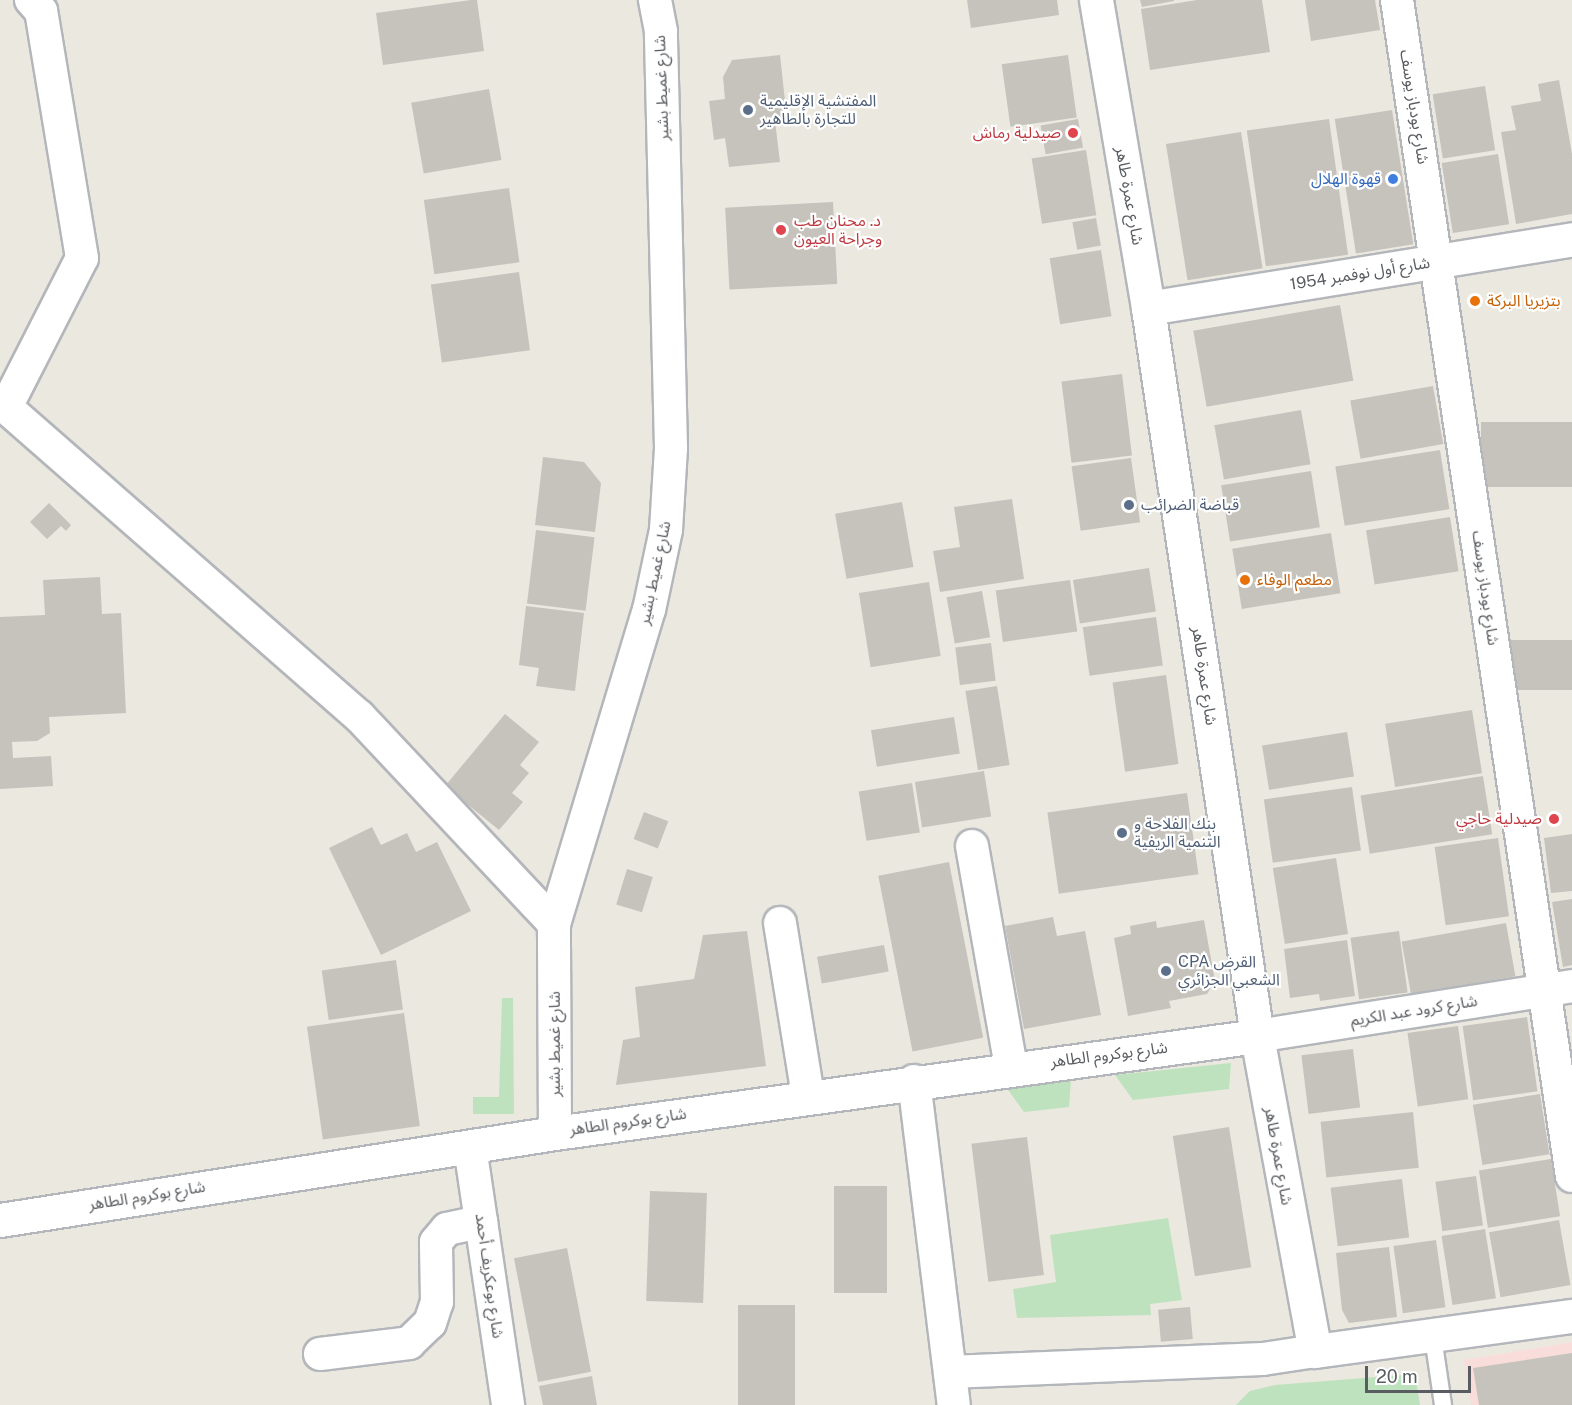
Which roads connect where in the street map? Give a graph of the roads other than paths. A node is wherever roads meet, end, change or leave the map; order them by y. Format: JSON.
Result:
{"nodes":[{"id":1,"x":30,"y":0,"type":"edge"},
{"id":2,"x":655,"y":0,"type":"edge"},
{"id":3,"x":1096,"y":0,"type":"edge"},
{"id":4,"x":1397,"y":0,"type":"edge"},
{"id":5,"x":1572,"y":239,"type":"edge"},
{"id":6,"x":1438,"y":262,"type":"junction"},
{"id":7,"x":1148,"y":308,"type":"junction"},
{"id":8,"x":3,"y":405,"type":"edge"},
{"id":9,"x":972,"y":846,"type":"dead end"},
{"id":10,"x":780,"y":922,"type":"dead end"},
{"id":11,"x":554,"y":924,"type":"junction"},
{"id":12,"x":1558,"y":988,"type":"edge"},
{"id":13,"x":1257,"y":1036,"type":"junction"},
{"id":14,"x":1011,"y":1068,"type":"junction"},
{"id":15,"x":914,"y":1081,"type":"junction"},
{"id":16,"x":808,"y":1096,"type":"junction"},
{"id":17,"x":555,"y":1133,"type":"junction"},
{"id":18,"x":470,"y":1147,"type":"junction"},
{"id":19,"x":1572,"y":1176,"type":"edge"},
{"id":20,"x":0,"y":1220,"type":"edge"},
{"id":21,"x":481,"y":1222,"type":"junction"},
{"id":22,"x":1572,"y":1316,"type":"edge"},
{"id":23,"x":1433,"y":1337,"type":"junction"},
{"id":24,"x":1315,"y":1351,"type":"junction"},
{"id":25,"x":320,"y":1354,"type":"dead end"},
{"id":26,"x":951,"y":1372,"type":"junction"},
{"id":27,"x":508,"y":1405,"type":"edge"},
{"id":28,"x":954,"y":1405,"type":"edge"},
{"id":29,"x":1443,"y":1405,"type":"edge"}],
"edges":[{"from":1,"to":8,"type":"street"},
{"from":2,"to":11,"type":"street","name":"شارع غميط بشير"},
{"from":3,"to":7,"type":"main road","name":"شارع عمرة طاهر"},
{"from":4,"to":6,"type":"street","name":"شارع بودباز يوسف"},
{"from":5,"to":6,"type":"main road","name":"شارع أول نوفمبر 1954"},
{"from":6,"to":7,"type":"main road","name":"شارع أول نوفمبر 1954"},
{"from":6,"to":12,"type":"street","name":"شارع بودباز يوسف"},
{"from":7,"to":13,"type":"main road","name":"شارع عمرة طاهر"},
{"from":8,"to":11,"type":"street"},
{"from":9,"to":14,"type":"street"},
{"from":10,"to":16,"type":"street"},
{"from":11,"to":17,"type":"street","name":"شارع غميط بشير"},
{"from":12,"to":13,"type":"street","name":"شارع كرود عبد الكريم"},
{"from":12,"to":19,"type":"street","name":"شارع بودباز يوسف"},
{"from":13,"to":14,"type":"main road","name":"شارع بوكروم الطاهر"},
{"from":13,"to":24,"type":"main road","name":"شارع عمرة طاهر"},
{"from":14,"to":15,"type":"main road","name":"شارع بوكروم الطاهر"},
{"from":15,"to":16,"type":"main road","name":"شارع بوكروم الطاهر"},
{"from":15,"to":26,"type":"street"},
{"from":16,"to":17,"type":"main road","name":"شارع بوكروم الطاهر"},
{"from":17,"to":18,"type":"main road","name":"شارع بوكروم الطاهر"},
{"from":18,"to":20,"type":"main road","name":"شارع بوكروم الطاهر"},
{"from":18,"to":21,"type":"street","name":"شارع بوعكريف أحمد"},
{"from":21,"to":25,"type":"street"},
{"from":21,"to":27,"type":"street","name":"شارع بوعكريف أحمد"},
{"from":22,"to":23,"type":"main road"},
{"from":23,"to":24,"type":"main road"},
{"from":23,"to":29,"type":"lane"},
{"from":24,"to":26,"type":"street"},
{"from":26,"to":28,"type":"street"}]}
